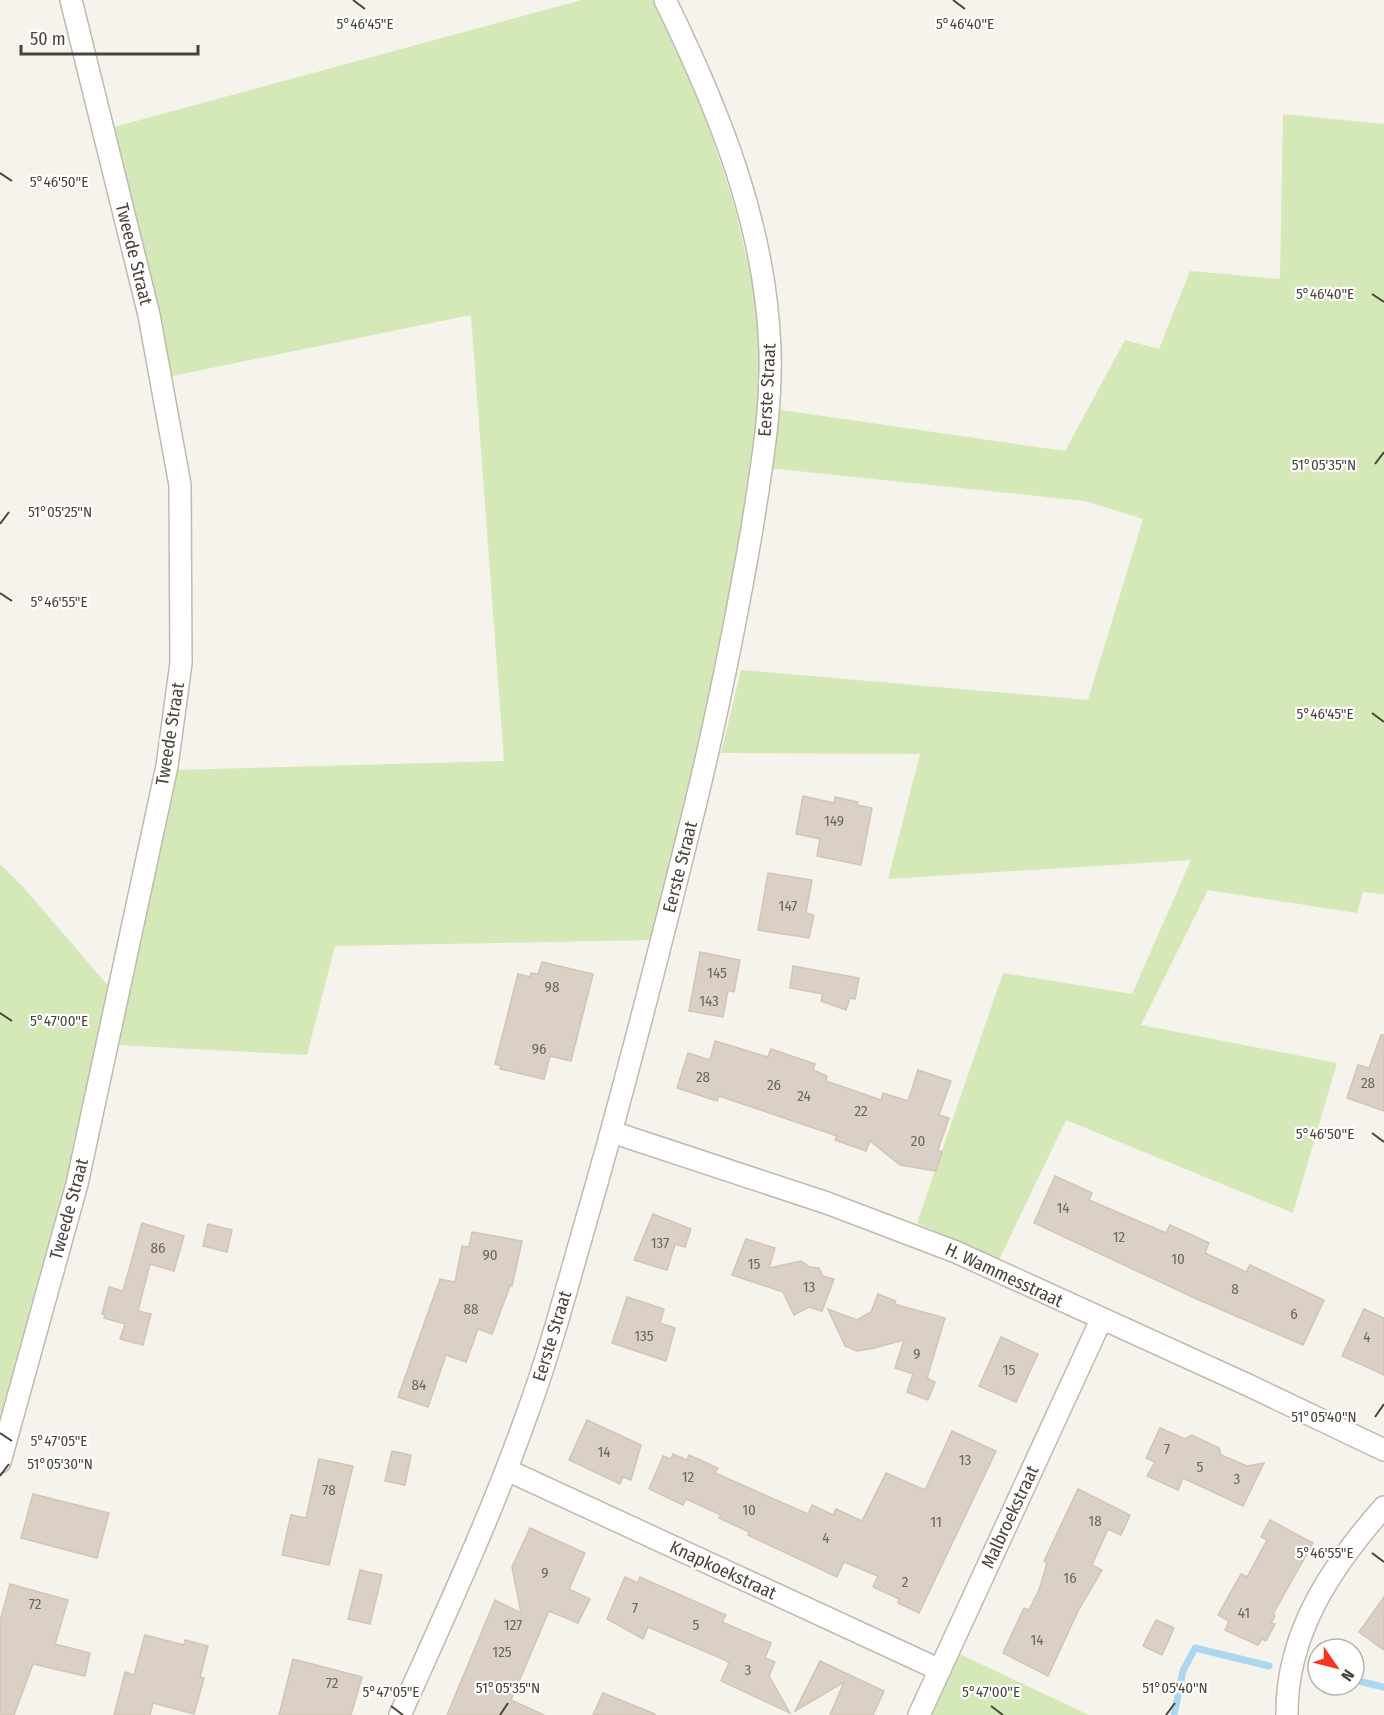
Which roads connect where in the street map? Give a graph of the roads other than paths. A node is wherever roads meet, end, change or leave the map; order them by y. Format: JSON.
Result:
{"nodes":[{"id":1,"x":71,"y":0,"type":"edge"},
{"id":2,"x":665,"y":0,"type":"edge"},
{"id":3,"x":612,"y":1132,"type":"junction"},
{"id":4,"x":1101,"y":1320,"type":"junction"},
{"id":5,"x":1384,"y":1450,"type":"edge"},
{"id":6,"x":0,"y":1462,"type":"edge"},
{"id":7,"x":507,"y":1470,"type":"junction"},
{"id":8,"x":1384,"y":1508,"type":"edge"},
{"id":9,"x":940,"y":1670,"type":"junction"},
{"id":10,"x":400,"y":1715,"type":"edge"},
{"id":11,"x":919,"y":1715,"type":"edge"},
{"id":12,"x":1287,"y":1715,"type":"edge"}],
"edges":[{"from":1,"to":6,"type":"street","name":"Tweede Straat"},
{"from":2,"to":3,"type":"street","name":"Eerste Straat"},
{"from":3,"to":4,"type":"street","name":"H. Wammesstraat"},
{"from":3,"to":7,"type":"street","name":"Eerste Straat"},
{"from":4,"to":5,"type":"street","name":"H. Wammesstraat"},
{"from":4,"to":9,"type":"street","name":"Malbroekstraat"},
{"from":7,"to":9,"type":"street","name":"Knapkoekstraat"},
{"from":7,"to":10,"type":"street","name":"Eerste Straat"},
{"from":8,"to":12,"type":"street"},
{"from":9,"to":11,"type":"street","name":"Malbroekstraat"}]}
